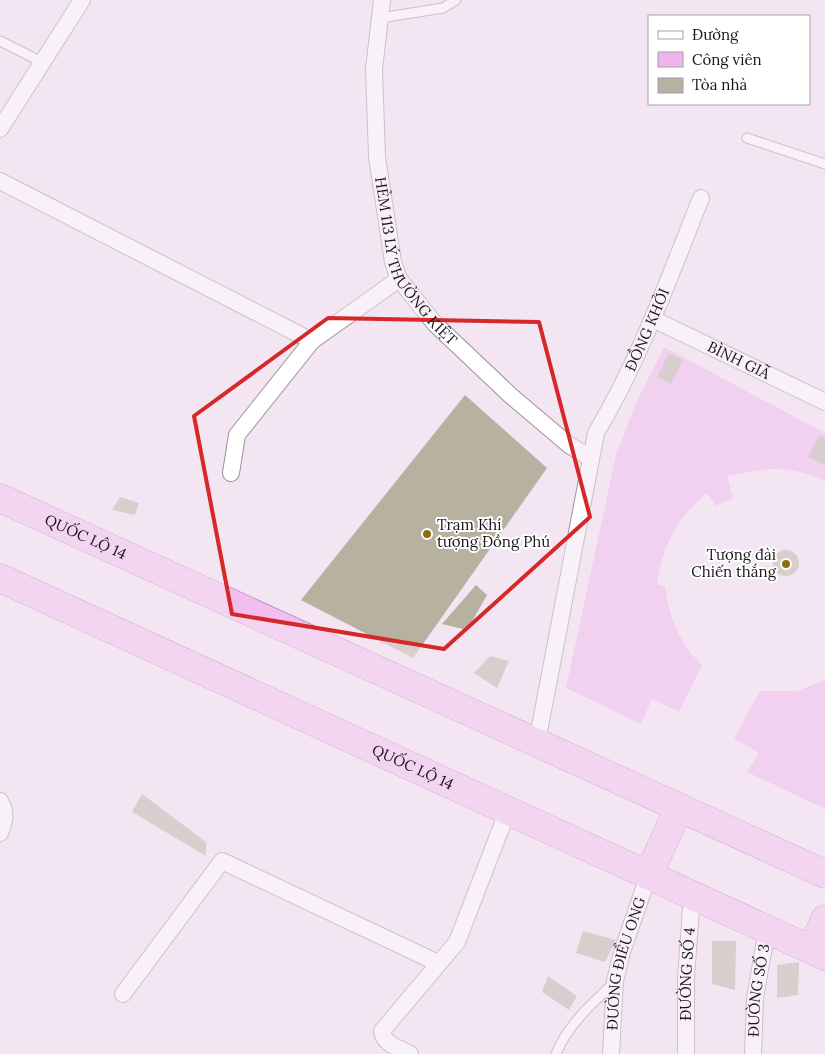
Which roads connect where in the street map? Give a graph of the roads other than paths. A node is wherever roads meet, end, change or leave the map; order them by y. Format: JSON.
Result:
{"nodes":[{"id":1,"x":82,"y":0,"type":"edge"},
{"id":2,"x":382,"y":0,"type":"edge"},
{"id":3,"x":456,"y":0,"type":"edge"},
{"id":4,"x":380,"y":18,"type":"junction"},
{"id":5,"x":0,"y":41,"type":"edge"},
{"id":6,"x":42,"y":62,"type":"junction"},
{"id":7,"x":0,"y":129,"type":"edge"},
{"id":8,"x":747,"y":138,"type":"dead end"},
{"id":9,"x":825,"y":164,"type":"edge"},
{"id":10,"x":0,"y":181,"type":"edge"},
{"id":11,"x":701,"y":198,"type":"dead end"},
{"id":12,"x":399,"y":279,"type":"junction"},
{"id":13,"x":653,"y":319,"type":"junction"},
{"id":14,"x":312,"y":341,"type":"junction"},
{"id":15,"x":825,"y":402,"type":"edge"},
{"id":16,"x":591,"y":458,"type":"junction"},
{"id":17,"x":231,"y":473,"type":"dead end"},
{"id":18,"x":0,"y":498,"type":"edge"},
{"id":19,"x":0,"y":578,"type":"edge"},
{"id":20,"x":536,"y":742,"type":"junction"},
{"id":21,"x":0,"y":802,"type":"edge"},
{"id":22,"x":679,"y":807,"type":"junction"},
{"id":23,"x":508,"y":810,"type":"junction"},
{"id":24,"x":0,"y":833,"type":"edge"},
{"id":25,"x":649,"y":874,"type":"junction"},
{"id":26,"x":825,"y":874,"type":"edge"},
{"id":27,"x":692,"y":894,"type":"junction"},
{"id":28,"x":825,"y":919,"type":"edge"},
{"id":29,"x":767,"y":929,"type":"junction"},
{"id":30,"x":818,"y":952,"type":"edge"},
{"id":31,"x":438,"y":963,"type":"junction"},
{"id":32,"x":615,"y":981,"type":"junction"},
{"id":33,"x":123,"y":994,"type":"dead end"},
{"id":34,"x":410,"y":1054,"type":"edge"},
{"id":35,"x":556,"y":1054,"type":"edge"},
{"id":36,"x":611,"y":1054,"type":"edge"},
{"id":37,"x":686,"y":1054,"type":"edge"},
{"id":38,"x":753,"y":1054,"type":"edge"}],
"edges":[{"from":1,"to":6,"type":"street"},
{"from":2,"to":4,"type":"street","name":"HẺM 113 LÝ THƯỜNG KIỆT"},
{"from":3,"to":4,"type":"lane"},
{"from":4,"to":12,"type":"street","name":"HẺM 113 LÝ THƯỜNG KIỆT"},
{"from":5,"to":6,"type":"lane"},
{"from":6,"to":7,"type":"street"},
{"from":8,"to":9,"type":"lane"},
{"from":10,"to":14,"type":"street"},
{"from":11,"to":13,"type":"street","name":"ĐỒNG KHỞI"},
{"from":12,"to":14,"type":"street"},
{"from":12,"to":16,"type":"street","name":"HẺM 113 LÝ THƯỜNG KIỆT"},
{"from":13,"to":15,"type":"street","name":"BÌNH GIÃ"},
{"from":13,"to":16,"type":"street","name":"ĐỒNG KHỞI"},
{"from":14,"to":17,"type":"street"},
{"from":16,"to":20,"type":"street","name":"ĐỒNG KHỞI"},
{"from":18,"to":20,"type":"highway","name":"QUỐC LỘ 14"},
{"from":19,"to":23,"type":"highway","name":"QUỐC LỘ 14"},
{"from":20,"to":22,"type":"highway","name":"QUỐC LỘ 14"},
{"from":21,"to":24,"type":"street"},
{"from":22,"to":25,"type":"highway"},
{"from":22,"to":26,"type":"highway","name":"QUỐC LỘ 14"},
{"from":23,"to":25,"type":"highway","name":"QUỐC LỘ 14"},
{"from":23,"to":31,"type":"street"},
{"from":25,"to":27,"type":"highway","name":"QUỐC LỘ 14"},
{"from":25,"to":32,"type":"street","name":"ĐƯỜNG ĐIỂU ONG"},
{"from":27,"to":29,"type":"highway","name":"QUỐC LỘ 14"},
{"from":27,"to":37,"type":"street","name":"ĐƯỜNG SỐ 4"},
{"from":28,"to":30,"type":"highway"},
{"from":29,"to":30,"type":"highway","name":"QUỐC LỘ 14"},
{"from":29,"to":38,"type":"street","name":"ĐƯỜNG SỐ 3"},
{"from":31,"to":33,"type":"street"},
{"from":31,"to":34,"type":"street"},
{"from":32,"to":35,"type":"lane"},
{"from":32,"to":36,"type":"street","name":"ĐƯỜNG ĐIỂU ONG"}]}
